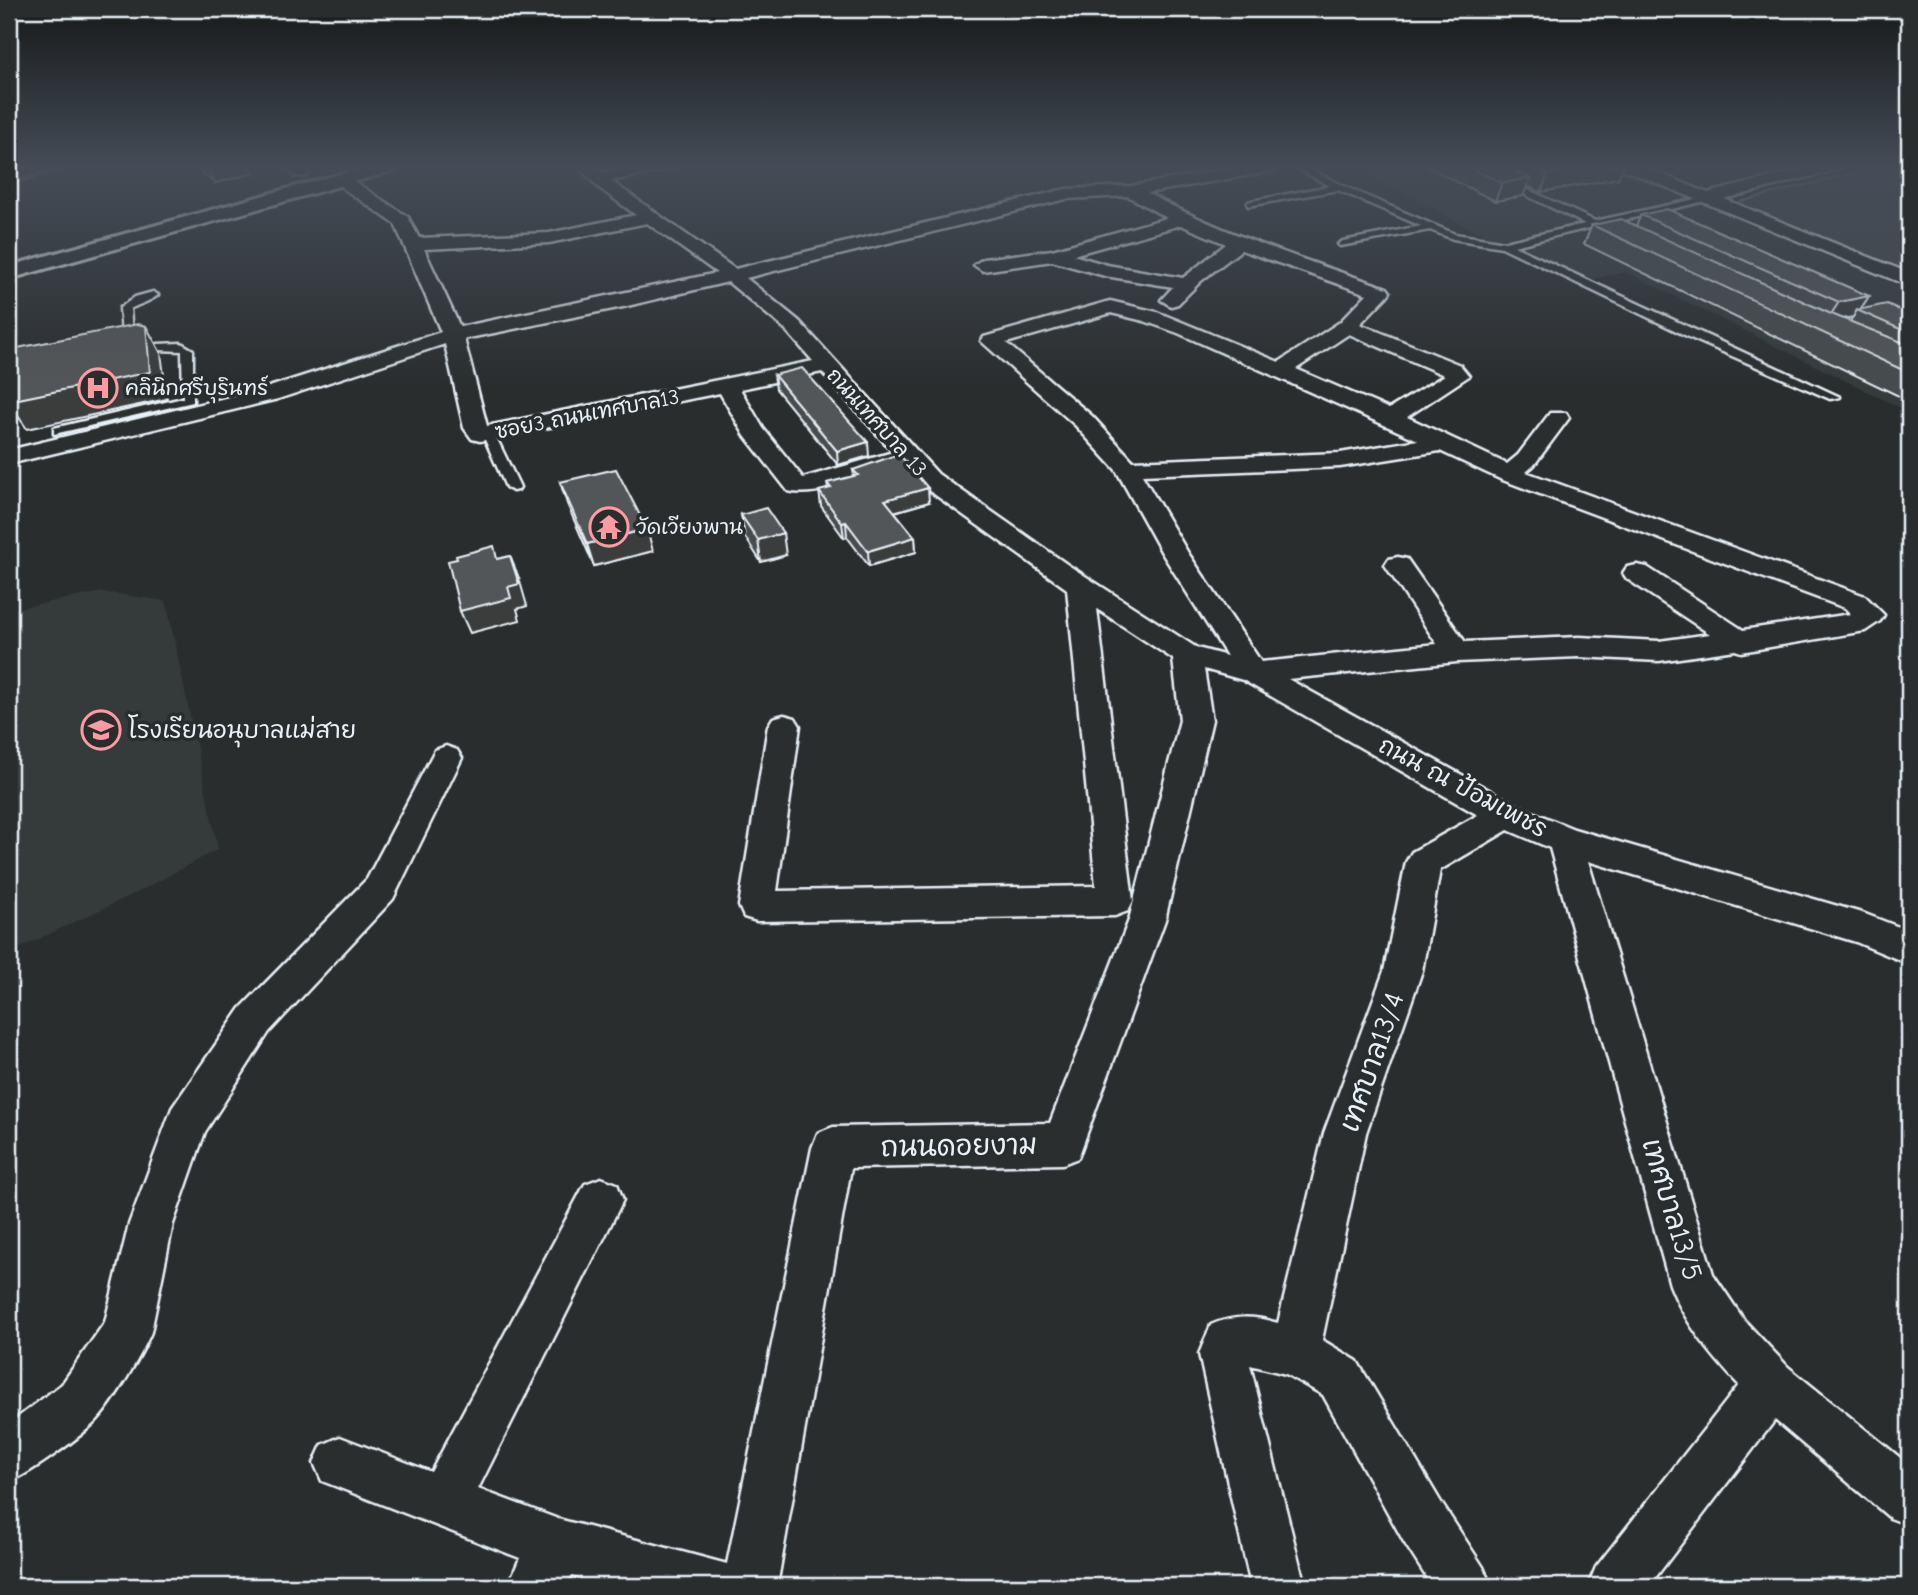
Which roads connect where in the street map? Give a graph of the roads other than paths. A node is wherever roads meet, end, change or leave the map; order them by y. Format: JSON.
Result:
{"nodes":[{"id":1,"x":61,"y":240,"type":"edge"},
{"id":2,"x":114,"y":240,"type":"edge"},
{"id":3,"x":412,"y":240,"type":"edge"},
{"id":4,"x":494,"y":240,"type":"edge"},
{"id":5,"x":682,"y":240,"type":"edge"},
{"id":6,"x":879,"y":240,"type":"edge"},
{"id":7,"x":1105,"y":240,"type":"edge"},
{"id":8,"x":1233,"y":240,"type":"edge"},
{"id":9,"x":1361,"y":240,"type":"edge"},
{"id":10,"x":1479,"y":240,"type":"edge"},
{"id":11,"x":1524,"y":240,"type":"edge"},
{"id":12,"x":1812,"y":240,"type":"edge"},
{"id":13,"x":1239,"y":243,"type":"junction"},
{"id":14,"x":414,"y":244,"type":"junction"},
{"id":15,"x":1343,"y":244,"type":"dead end"},
{"id":16,"x":1505,"y":245,"type":"junction"},
{"id":17,"x":1053,"y":255,"type":"junction"},
{"id":18,"x":9,"y":256,"type":"edge"},
{"id":19,"x":982,"y":265,"type":"dead end"},
{"id":20,"x":9,"y":273,"type":"edge"},
{"id":21,"x":730,"y":274,"type":"junction"},
{"id":22,"x":1909,"y":280,"type":"edge"},
{"id":23,"x":1186,"y":284,"type":"junction"},
{"id":24,"x":153,"y":295,"type":"dead end"},
{"id":25,"x":1150,"y":316,"type":"junction"},
{"id":26,"x":1347,"y":326,"type":"junction"},
{"id":27,"x":453,"y":335,"type":"junction"},
{"id":28,"x":825,"y":365,"type":"junction"},
{"id":29,"x":1279,"y":372,"type":"junction"},
{"id":30,"x":727,"y":386,"type":"junction"},
{"id":31,"x":1834,"y":397,"type":"dead end"},
{"id":32,"x":1390,"y":418,"type":"junction"},
{"id":33,"x":1559,"y":418,"type":"dead end"},
{"id":34,"x":58,"y":431,"type":"dead end"},
{"id":35,"x":489,"y":435,"type":"junction"},
{"id":36,"x":1443,"y":443,"type":"junction"},
{"id":37,"x":906,"y":456,"type":"junction"},
{"id":38,"x":9,"y":457,"type":"edge"},
{"id":39,"x":1127,"y":468,"type":"junction"},
{"id":40,"x":1509,"y":474,"type":"junction"},
{"id":41,"x":513,"y":487,"type":"dead end"},
{"id":42,"x":1398,"y":565,"type":"dead end"},
{"id":43,"x":1637,"y":573,"type":"dead end"},
{"id":44,"x":1080,"y":583,"type":"junction"},
{"id":45,"x":1741,"y":642,"type":"junction"},
{"id":46,"x":1457,"y":652,"type":"junction"},
{"id":47,"x":1187,"y":655,"type":"junction"},
{"id":48,"x":1253,"y":673,"type":"junction"},
{"id":49,"x":784,"y":726,"type":"dead end"},
{"id":50,"x":446,"y":758,"type":"dead end"},
{"id":51,"x":1506,"y":815,"type":"junction"},
{"id":52,"x":1565,"y":840,"type":"junction"},
{"id":53,"x":1909,"y":948,"type":"edge"},
{"id":54,"x":601,"y":1200,"type":"dead end"},
{"id":55,"x":1295,"y":1353,"type":"junction"},
{"id":56,"x":1771,"y":1384,"type":"junction"},
{"id":57,"x":9,"y":1456,"type":"edge"},
{"id":58,"x":340,"y":1463,"type":"dead end"},
{"id":59,"x":1909,"y":1499,"type":"edge"},
{"id":60,"x":443,"y":1503,"type":"junction"},
{"id":61,"x":546,"y":1566,"type":"edge"},
{"id":62,"x":714,"y":1586,"type":"edge"},
{"id":63,"x":750,"y":1586,"type":"edge"},
{"id":64,"x":1278,"y":1586,"type":"edge"},
{"id":65,"x":1464,"y":1586,"type":"edge"},
{"id":66,"x":1615,"y":1586,"type":"edge"}],
"edges":[{"from":1,"to":18,"type":"main road"},
{"from":2,"to":20,"type":"main road"},
{"from":3,"to":14,"type":"street","name":"ซอย3 ถนนเทศบาล13"},
{"from":4,"to":14,"type":"street"},
{"from":5,"to":21,"type":"street","name":"ถนนเทศบาล 13"},
{"from":6,"to":21,"type":"street"},
{"from":7,"to":17,"type":"street"},
{"from":8,"to":13,"type":"street"},
{"from":9,"to":15,"type":"lane"},
{"from":10,"to":16,"type":"lane"},
{"from":11,"to":16,"type":"lane"},
{"from":12,"to":22,"type":"street"},
{"from":13,"to":23,"type":"street"},
{"from":13,"to":26,"type":"street"},
{"from":14,"to":27,"type":"street","name":"ซอย3 ถนนเทศบาล13"},
{"from":16,"to":31,"type":"lane"},
{"from":17,"to":19,"type":"street"},
{"from":17,"to":23,"type":"street"},
{"from":21,"to":27,"type":"street"},
{"from":21,"to":28,"type":"street","name":"ถนนเทศบาล 13"},
{"from":23,"to":25,"type":"street"},
{"from":24,"to":34,"type":"lane"},
{"from":25,"to":29,"type":"street"},
{"from":25,"to":39,"type":"street"},
{"from":26,"to":29,"type":"street"},
{"from":26,"to":32,"type":"street"},
{"from":27,"to":35,"type":"street","name":"ซอย3 ถนนเทศบาล13"},
{"from":27,"to":38,"type":"street"},
{"from":28,"to":30,"type":"street","name":"ซอย3 ถนนเทศบาล13"},
{"from":28,"to":37,"type":"street","name":"ถนนเทศบาล 13"},
{"from":29,"to":32,"type":"street"},
{"from":30,"to":35,"type":"street","name":"ซอย3 ถนนเทศบาล13"},
{"from":30,"to":37,"type":"street"},
{"from":32,"to":36,"type":"street"},
{"from":33,"to":40,"type":"street"},
{"from":35,"to":41,"type":"lane"},
{"from":36,"to":39,"type":"street"},
{"from":36,"to":40,"type":"street"},
{"from":37,"to":44,"type":"street","name":"ถนนเทศบาล 13"},
{"from":39,"to":48,"type":"street"},
{"from":40,"to":45,"type":"street"},
{"from":42,"to":46,"type":"street"},
{"from":43,"to":45,"type":"street"},
{"from":44,"to":47,"type":"street","name":"ถนนเทศบาล 13"},
{"from":44,"to":49,"type":"street"},
{"from":45,"to":46,"type":"street"},
{"from":46,"to":48,"type":"street"},
{"from":47,"to":48,"type":"street","name":"ถนน ณ ป้อมเพชร"},
{"from":47,"to":63,"type":"street","name":"ถนนดอยงาม"},
{"from":48,"to":51,"type":"street","name":"ถนน ณ ป้อมเพชร"},
{"from":50,"to":57,"type":"street"},
{"from":51,"to":52,"type":"street","name":"ถนน ณ ป้อมเพชร"},
{"from":51,"to":55,"type":"street","name":"เทศบาล13/4"},
{"from":52,"to":53,"type":"street","name":"ถนน ณ ป้อมเพชร"},
{"from":52,"to":56,"type":"street","name":"เทศบาล13/5"},
{"from":54,"to":60,"type":"street"},
{"from":55,"to":64,"type":"street"},
{"from":55,"to":65,"type":"street"},
{"from":56,"to":59,"type":"street","name":"เทศบาล13/5"},
{"from":56,"to":66,"type":"street"},
{"from":58,"to":60,"type":"street"},
{"from":60,"to":61,"type":"street"},
{"from":61,"to":62,"type":"street"}]}
